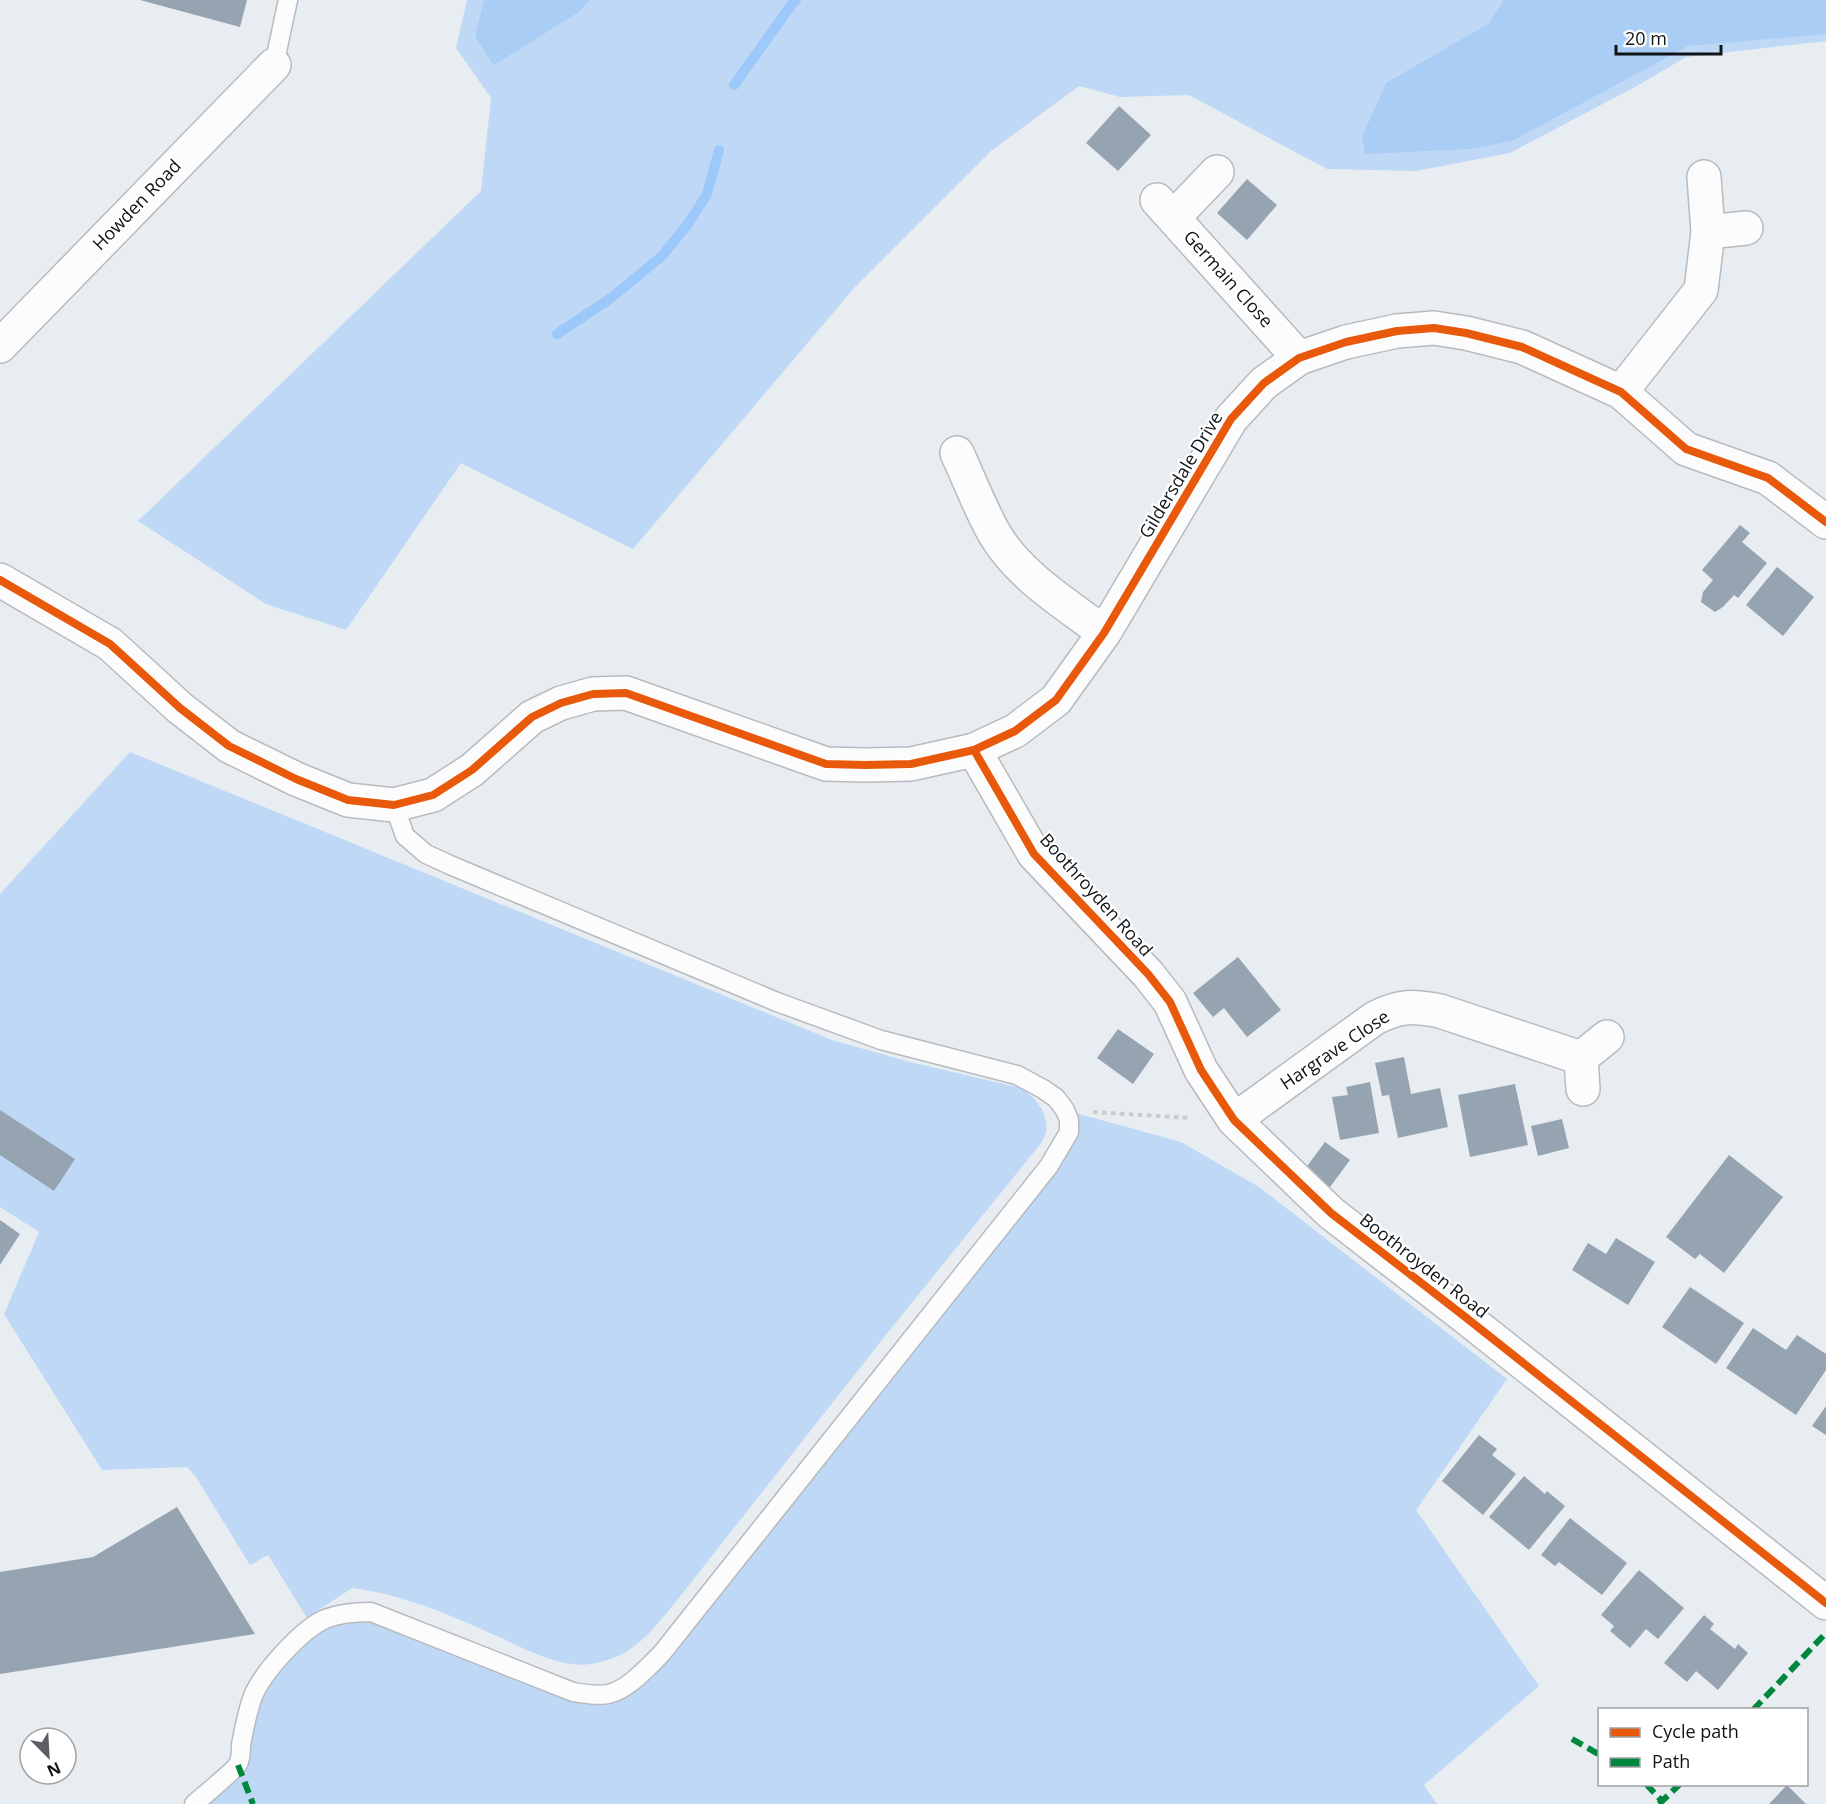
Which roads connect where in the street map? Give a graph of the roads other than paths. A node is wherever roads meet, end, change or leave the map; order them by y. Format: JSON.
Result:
{"nodes":[{"id":1,"x":288,"y":0,"type":"edge"},
{"id":2,"x":274,"y":65,"type":"joint"},
{"id":3,"x":1217,"y":172,"type":"dead end"},
{"id":4,"x":1704,"y":177,"type":"dead end"},
{"id":5,"x":1746,"y":228,"type":"dead end"},
{"id":6,"x":1708,"y":232,"type":"junction"},
{"id":7,"x":0,"y":345,"type":"edge"},
{"id":8,"x":1299,"y":358,"type":"junction"},
{"id":9,"x":1621,"y":392,"type":"junction"},
{"id":10,"x":957,"y":453,"type":"dead end"},
{"id":11,"x":1826,"y":522,"type":"edge"},
{"id":12,"x":0,"y":580,"type":"edge"},
{"id":13,"x":1104,"y":633,"type":"junction"},
{"id":14,"x":974,"y":750,"type":"junction"},
{"id":15,"x":394,"y":805,"type":"junction"},
{"id":16,"x":1607,"y":1037,"type":"dead end"},
{"id":17,"x":1234,"y":1120,"type":"junction"},
{"id":18,"x":1826,"y":1603,"type":"edge"},
{"id":19,"x":194,"y":1804,"type":"edge"}],
"edges":[{"from":1,"to":2,"type":"lane"},
{"from":2,"to":7,"type":"street","name":"Howden Road"},
{"from":3,"to":8,"type":"street","name":"Germain Close"},
{"from":4,"to":6,"type":"street"},
{"from":5,"to":6,"type":"street"},
{"from":6,"to":9,"type":"street"},
{"from":8,"to":9,"type":"street","name":"Gildersdale Drive"},
{"from":8,"to":13,"type":"street","name":"Gildersdale Drive"},
{"from":9,"to":11,"type":"street","name":"Gildersdale Drive"},
{"from":10,"to":13,"type":"street"},
{"from":12,"to":15,"type":"street"},
{"from":13,"to":14,"type":"street","name":"Gildersdale Drive"},
{"from":14,"to":15,"type":"street"},
{"from":14,"to":17,"type":"street","name":"Boothroyden Road"},
{"from":15,"to":19,"type":"lane"},
{"from":16,"to":17,"type":"street","name":"Hargrave Close"},
{"from":17,"to":18,"type":"street","name":"Boothroyden Road"}]}
